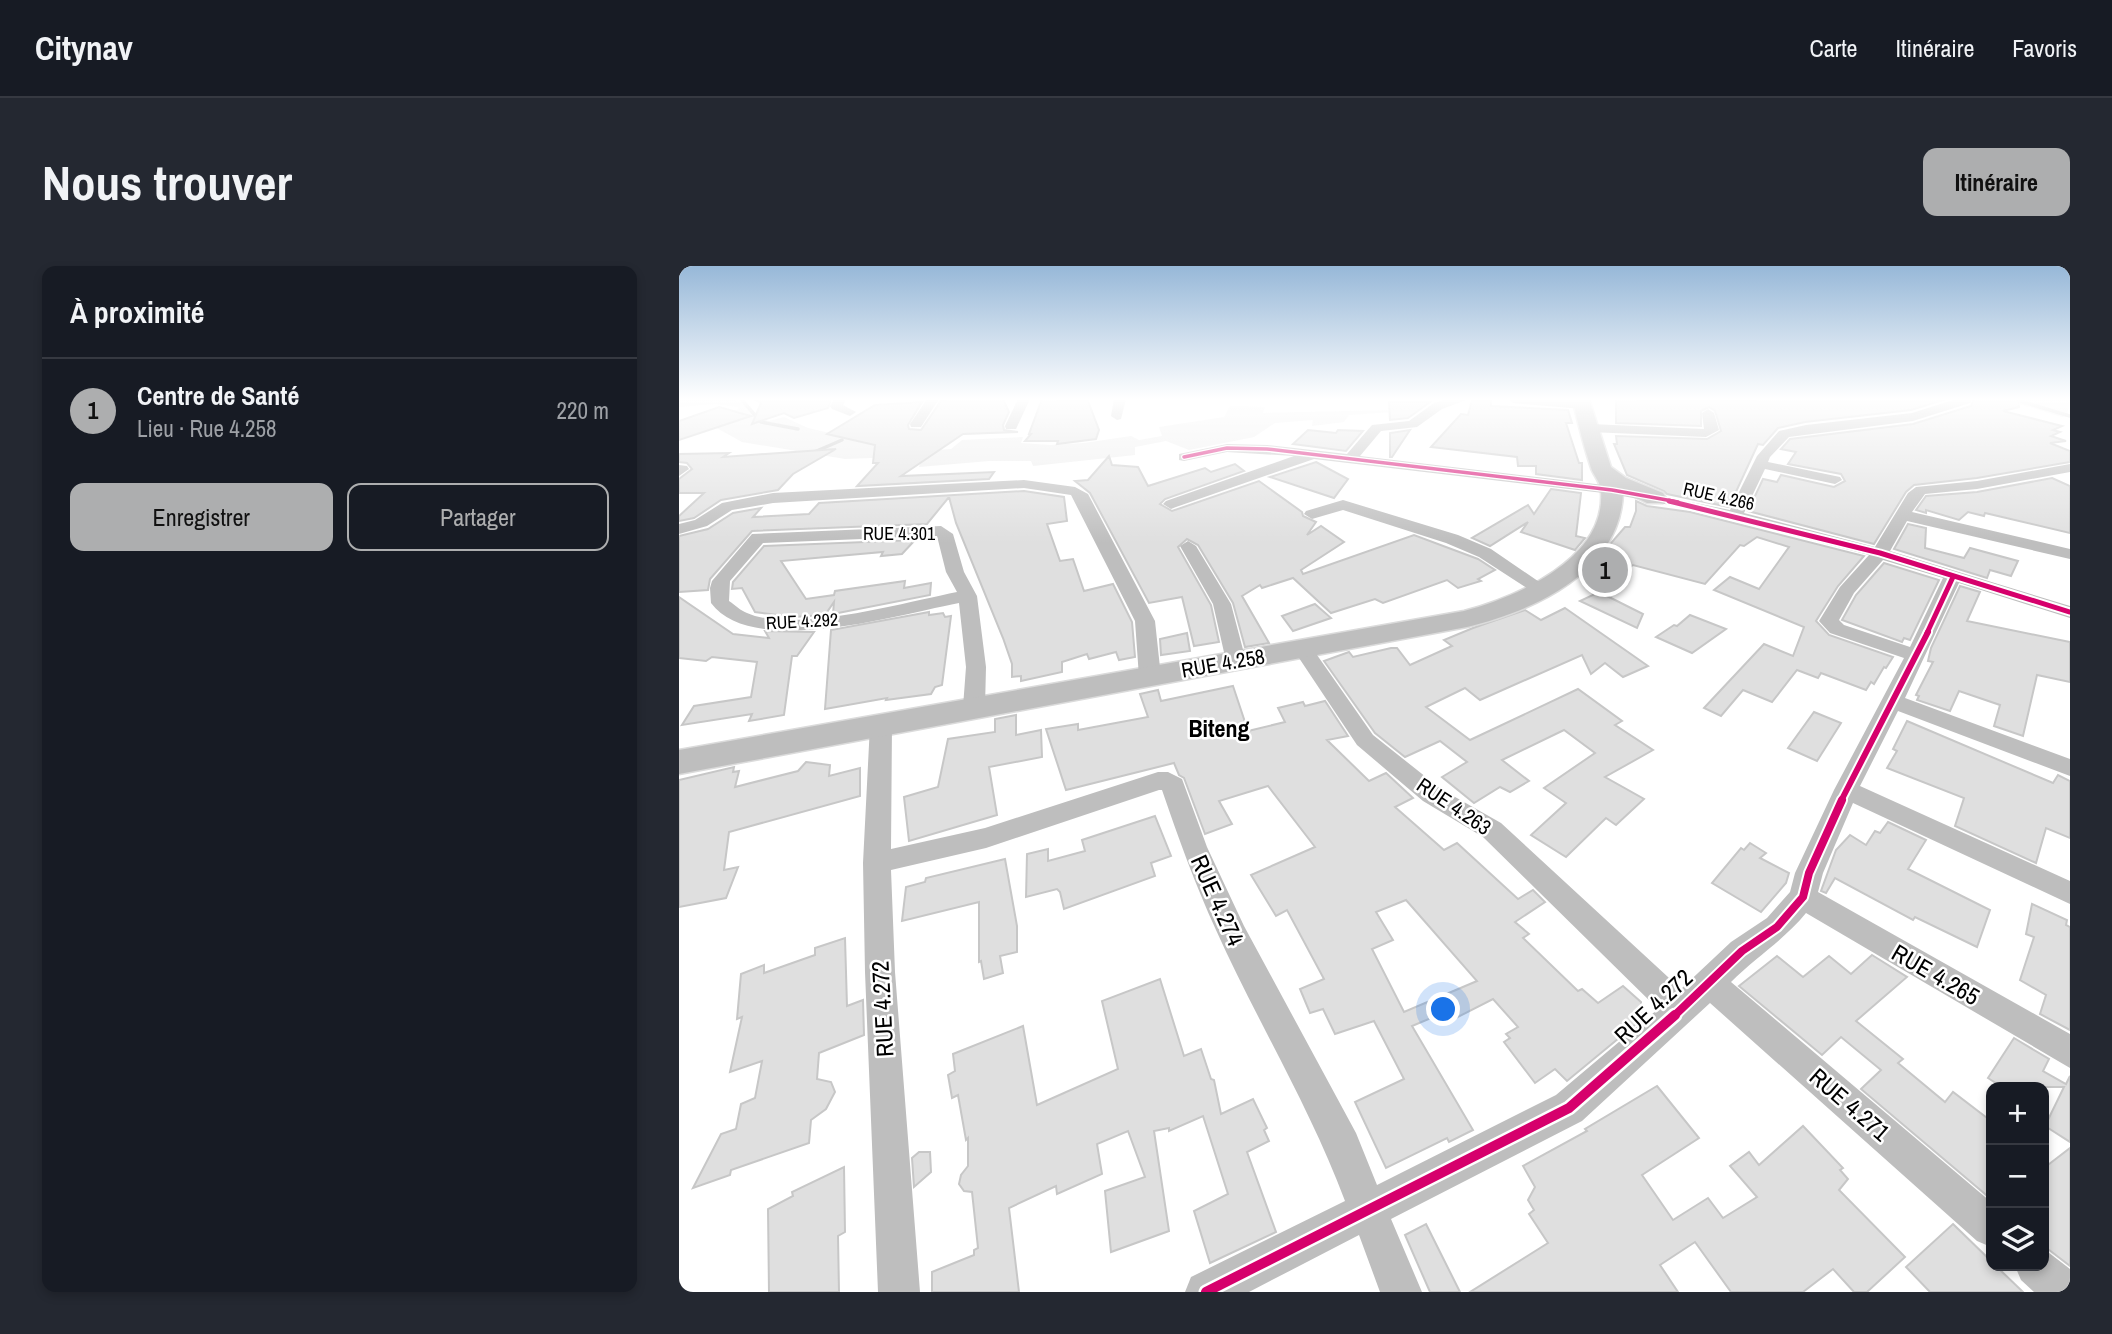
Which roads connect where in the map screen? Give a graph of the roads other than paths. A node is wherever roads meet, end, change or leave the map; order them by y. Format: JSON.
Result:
{"nodes":[{"id":1,"x":1361,"y":447,"type":"edge"},
{"id":2,"x":1594,"y":447,"type":"edge"},
{"id":3,"x":1773,"y":447,"type":"edge"},
{"id":4,"x":1318,"y":453,"type":"junction"},
{"id":5,"x":1184,"y":457,"type":"dead end"},
{"id":6,"x":1352,"y":457,"type":"junction"},
{"id":7,"x":1760,"y":464,"type":"junction"},
{"id":8,"x":2070,"y":468,"type":"edge"},
{"id":9,"x":1835,"y":480,"type":"dead end"},
{"id":10,"x":1607,"y":490,"type":"junction"},
{"id":11,"x":1655,"y":498,"type":"junction"},
{"id":12,"x":1171,"y":504,"type":"dead end"},
{"id":13,"x":1312,"y":514,"type":"dead end"},
{"id":14,"x":1903,"y":514,"type":"junction"},
{"id":15,"x":1735,"y":515,"type":"junction"},
{"id":16,"x":679,"y":529,"type":"edge"},
{"id":17,"x":758,"y":538,"type":"joint"},
{"id":18,"x":1188,"y":546,"type":"dead end"},
{"id":19,"x":1880,"y":553,"type":"junction"},
{"id":20,"x":2070,"y":554,"type":"edge"},
{"id":21,"x":1953,"y":577,"type":"junction"},
{"id":22,"x":1542,"y":590,"type":"junction"},
{"id":23,"x":968,"y":596,"type":"junction"},
{"id":24,"x":2070,"y":612,"type":"edge"},
{"id":25,"x":1303,"y":649,"type":"junction"},
{"id":26,"x":1915,"y":655,"type":"junction"},
{"id":27,"x":1236,"y":661,"type":"junction"},
{"id":28,"x":1150,"y":677,"type":"junction"},
{"id":29,"x":1893,"y":701,"type":"junction"},
{"id":30,"x":974,"y":707,"type":"junction"},
{"id":31,"x":881,"y":725,"type":"junction"},
{"id":32,"x":679,"y":762,"type":"edge"},
{"id":33,"x":2070,"y":768,"type":"edge"},
{"id":34,"x":1846,"y":790,"type":"junction"},
{"id":35,"x":877,"y":863,"type":"junction"},
{"id":36,"x":2070,"y":893,"type":"edge"},
{"id":37,"x":1803,"y":897,"type":"junction"},
{"id":38,"x":1708,"y":981,"type":"junction"},
{"id":39,"x":1681,"y":1010,"type":"junction"},
{"id":40,"x":2070,"y":1052,"type":"edge"},
{"id":41,"x":1368,"y":1209,"type":"junction"},
{"id":42,"x":1986,"y":1223,"type":"edge"},
{"id":43,"x":2041,"y":1271,"type":"edge"},
{"id":44,"x":899,"y":1292,"type":"edge"},
{"id":45,"x":1206,"y":1292,"type":"edge"},
{"id":46,"x":1401,"y":1292,"type":"edge"},
{"id":47,"x":2065,"y":1292,"type":"edge"}],
"edges":[{"from":1,"to":6,"type":"street"},
{"from":2,"to":10,"type":"highway"},
{"from":3,"to":7,"type":"street"},
{"from":4,"to":5,"type":"street"},
{"from":4,"to":6,"type":"street"},
{"from":4,"to":12,"type":"street"},
{"from":6,"to":10,"type":"street"},
{"from":7,"to":9,"type":"street"},
{"from":7,"to":15,"type":"street"},
{"from":8,"to":14,"type":"street"},
{"from":10,"to":11,"type":"highway"},
{"from":10,"to":11,"type":"highway"},
{"from":10,"to":22,"type":"highway","name":"RUE 4.258"},
{"from":11,"to":15,"type":"street","name":"RUE 4.266"},
{"from":13,"to":22,"type":"street"},
{"from":14,"to":19,"type":"street"},
{"from":14,"to":20,"type":"street"},
{"from":15,"to":19,"type":"street","name":"RUE 4.266"},
{"from":16,"to":28,"type":"street"},
{"from":17,"to":23,"type":"street","name":"RUE 4.301"},
{"from":17,"to":23,"type":"street","name":"RUE 4.292"},
{"from":18,"to":27,"type":"street"},
{"from":19,"to":21,"type":"street","name":"RUE 4.266"},
{"from":19,"to":26,"type":"street"},
{"from":21,"to":24,"type":"street","name":"RUE 4.266"},
{"from":21,"to":26,"type":"street","name":"RUE 4.272"},
{"from":22,"to":25,"type":"highway","name":"RUE 4.258"},
{"from":23,"to":30,"type":"street","name":"RUE 4.301"},
{"from":25,"to":27,"type":"highway","name":"RUE 4.258"},
{"from":25,"to":39,"type":"street","name":"RUE 4.263"},
{"from":26,"to":29,"type":"street","name":"RUE 4.272"},
{"from":27,"to":28,"type":"highway","name":"RUE 4.258"},
{"from":28,"to":30,"type":"highway","name":"RUE 4.258"},
{"from":29,"to":33,"type":"street"},
{"from":29,"to":34,"type":"street","name":"RUE 4.272"},
{"from":30,"to":31,"type":"highway","name":"RUE 4.258"},
{"from":31,"to":32,"type":"highway","name":"RUE 4.258"},
{"from":31,"to":35,"type":"street","name":"RUE 4.272"},
{"from":34,"to":36,"type":"street"},
{"from":34,"to":37,"type":"street","name":"RUE 4.272"},
{"from":35,"to":41,"type":"street","name":"RUE 4.274"},
{"from":35,"to":44,"type":"street","name":"RUE 4.272"},
{"from":37,"to":38,"type":"street","name":"RUE 4.272"},
{"from":37,"to":40,"type":"street","name":"RUE 4.265"},
{"from":38,"to":39,"type":"street","name":"RUE 4.272"},
{"from":38,"to":42,"type":"street","name":"RUE 4.271"},
{"from":39,"to":41,"type":"street","name":"RUE 4.272"},
{"from":41,"to":45,"type":"street","name":"RUE 4.272"},
{"from":41,"to":46,"type":"street","name":"RUE 4.274"},
{"from":43,"to":47,"type":"street"}]}
